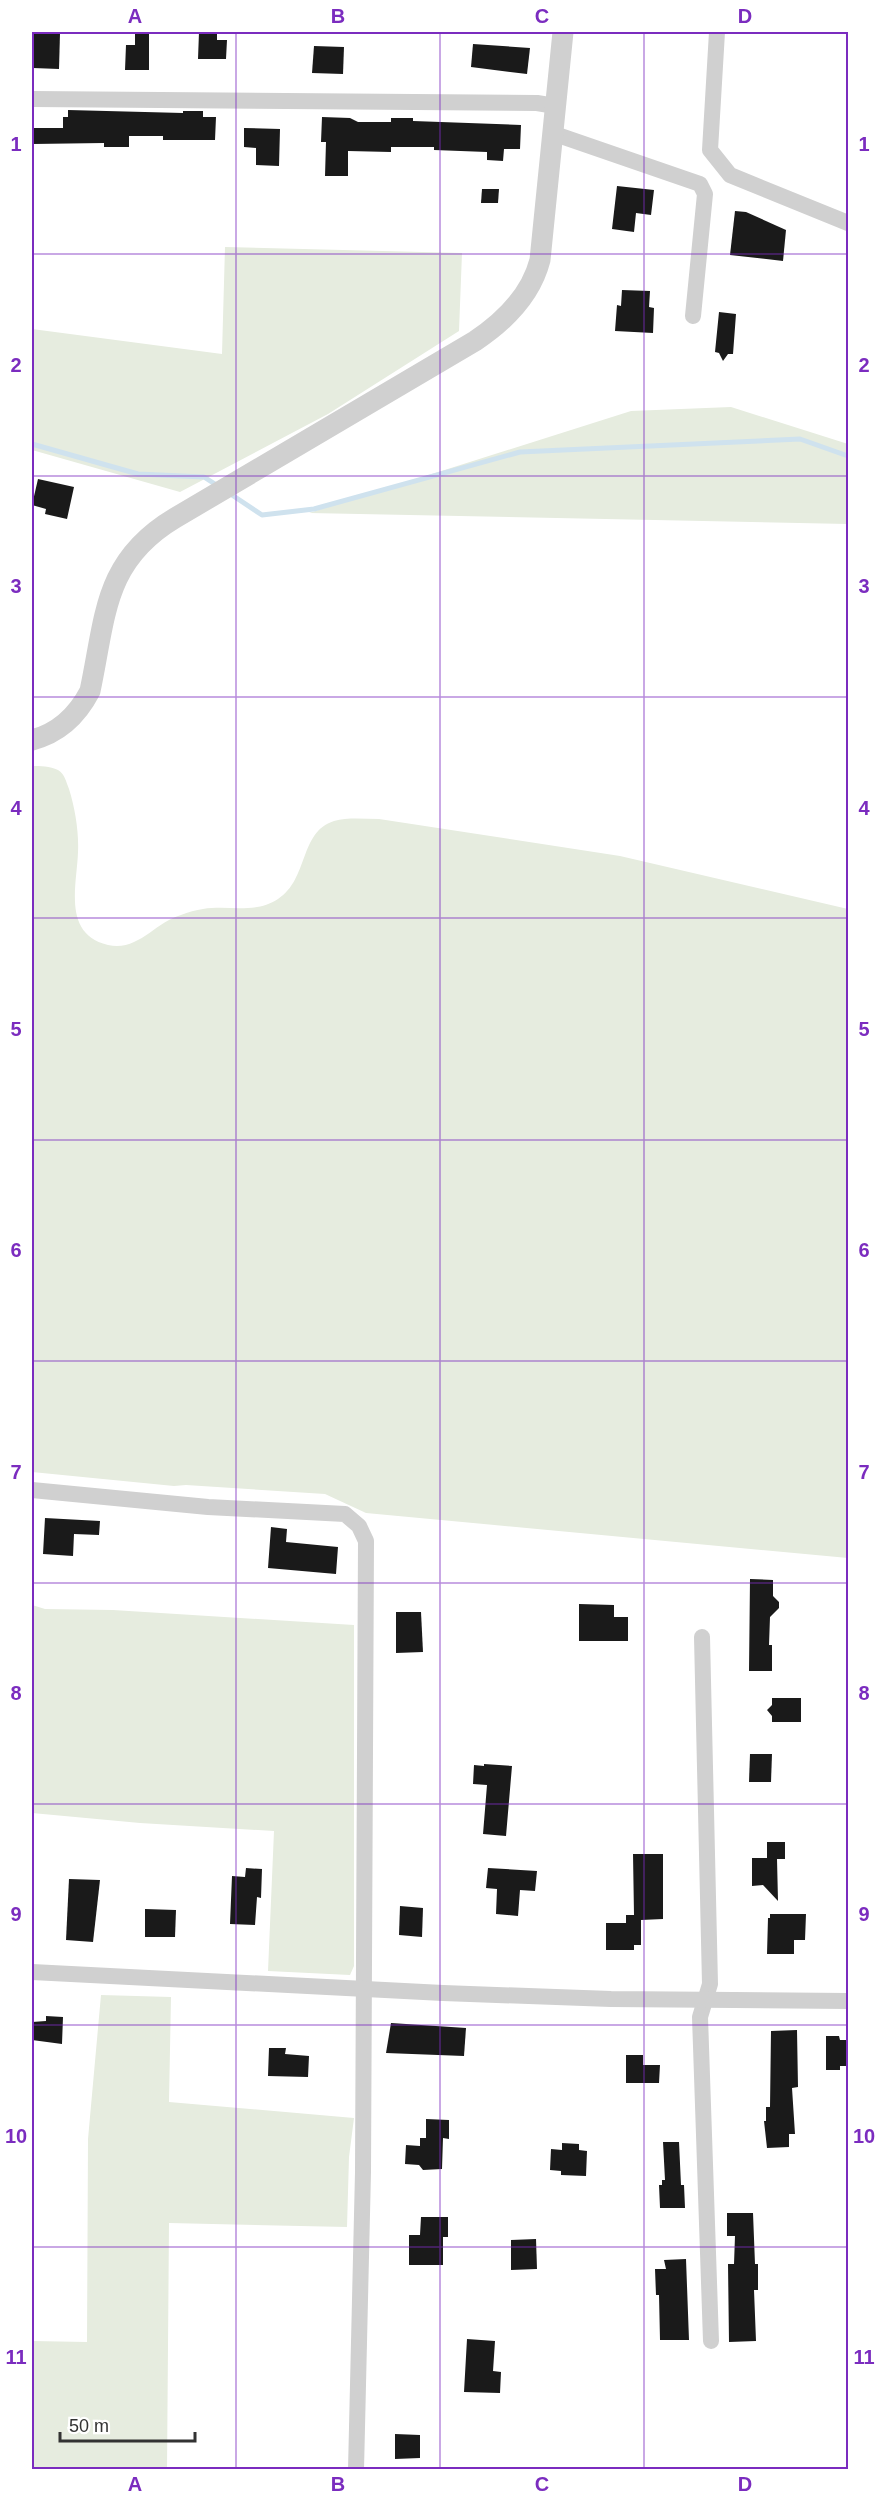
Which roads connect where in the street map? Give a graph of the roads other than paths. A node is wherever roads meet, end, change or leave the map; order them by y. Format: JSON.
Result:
{"nodes":[{"id":1,"x":562,"y":32,"type":"edge"},
{"id":2,"x":717,"y":32,"type":"edge"},
{"id":3,"x":32,"y":99,"type":"edge"},
{"id":4,"x":555,"y":106,"type":"junction"},
{"id":5,"x":552,"y":133,"type":"junction"},
{"id":6,"x":849,"y":223,"type":"edge"},
{"id":7,"x":693,"y":316,"type":"dead end"},
{"id":8,"x":32,"y":740,"type":"edge"},
{"id":9,"x":32,"y":1490,"type":"edge"},
{"id":10,"x":702,"y":1637,"type":"dead end"},
{"id":11,"x":32,"y":1972,"type":"edge"},
{"id":12,"x":362,"y":1988,"type":"junction"},
{"id":13,"x":707,"y":1998,"type":"junction"},
{"id":14,"x":849,"y":2001,"type":"edge"},
{"id":15,"x":711,"y":2341,"type":"dead end"},
{"id":16,"x":356,"y":2469,"type":"edge"}],
"edges":[{"from":1,"to":4,"type":"street"},
{"from":2,"to":6,"type":"street"},
{"from":3,"to":4,"type":"street"},
{"from":4,"to":5,"type":"street"},
{"from":5,"to":7,"type":"street"},
{"from":5,"to":8,"type":"street"},
{"from":9,"to":12,"type":"street"},
{"from":10,"to":13,"type":"street"},
{"from":11,"to":12,"type":"street"},
{"from":12,"to":13,"type":"street"},
{"from":12,"to":16,"type":"street"},
{"from":13,"to":14,"type":"street"},
{"from":13,"to":15,"type":"street"}]}
